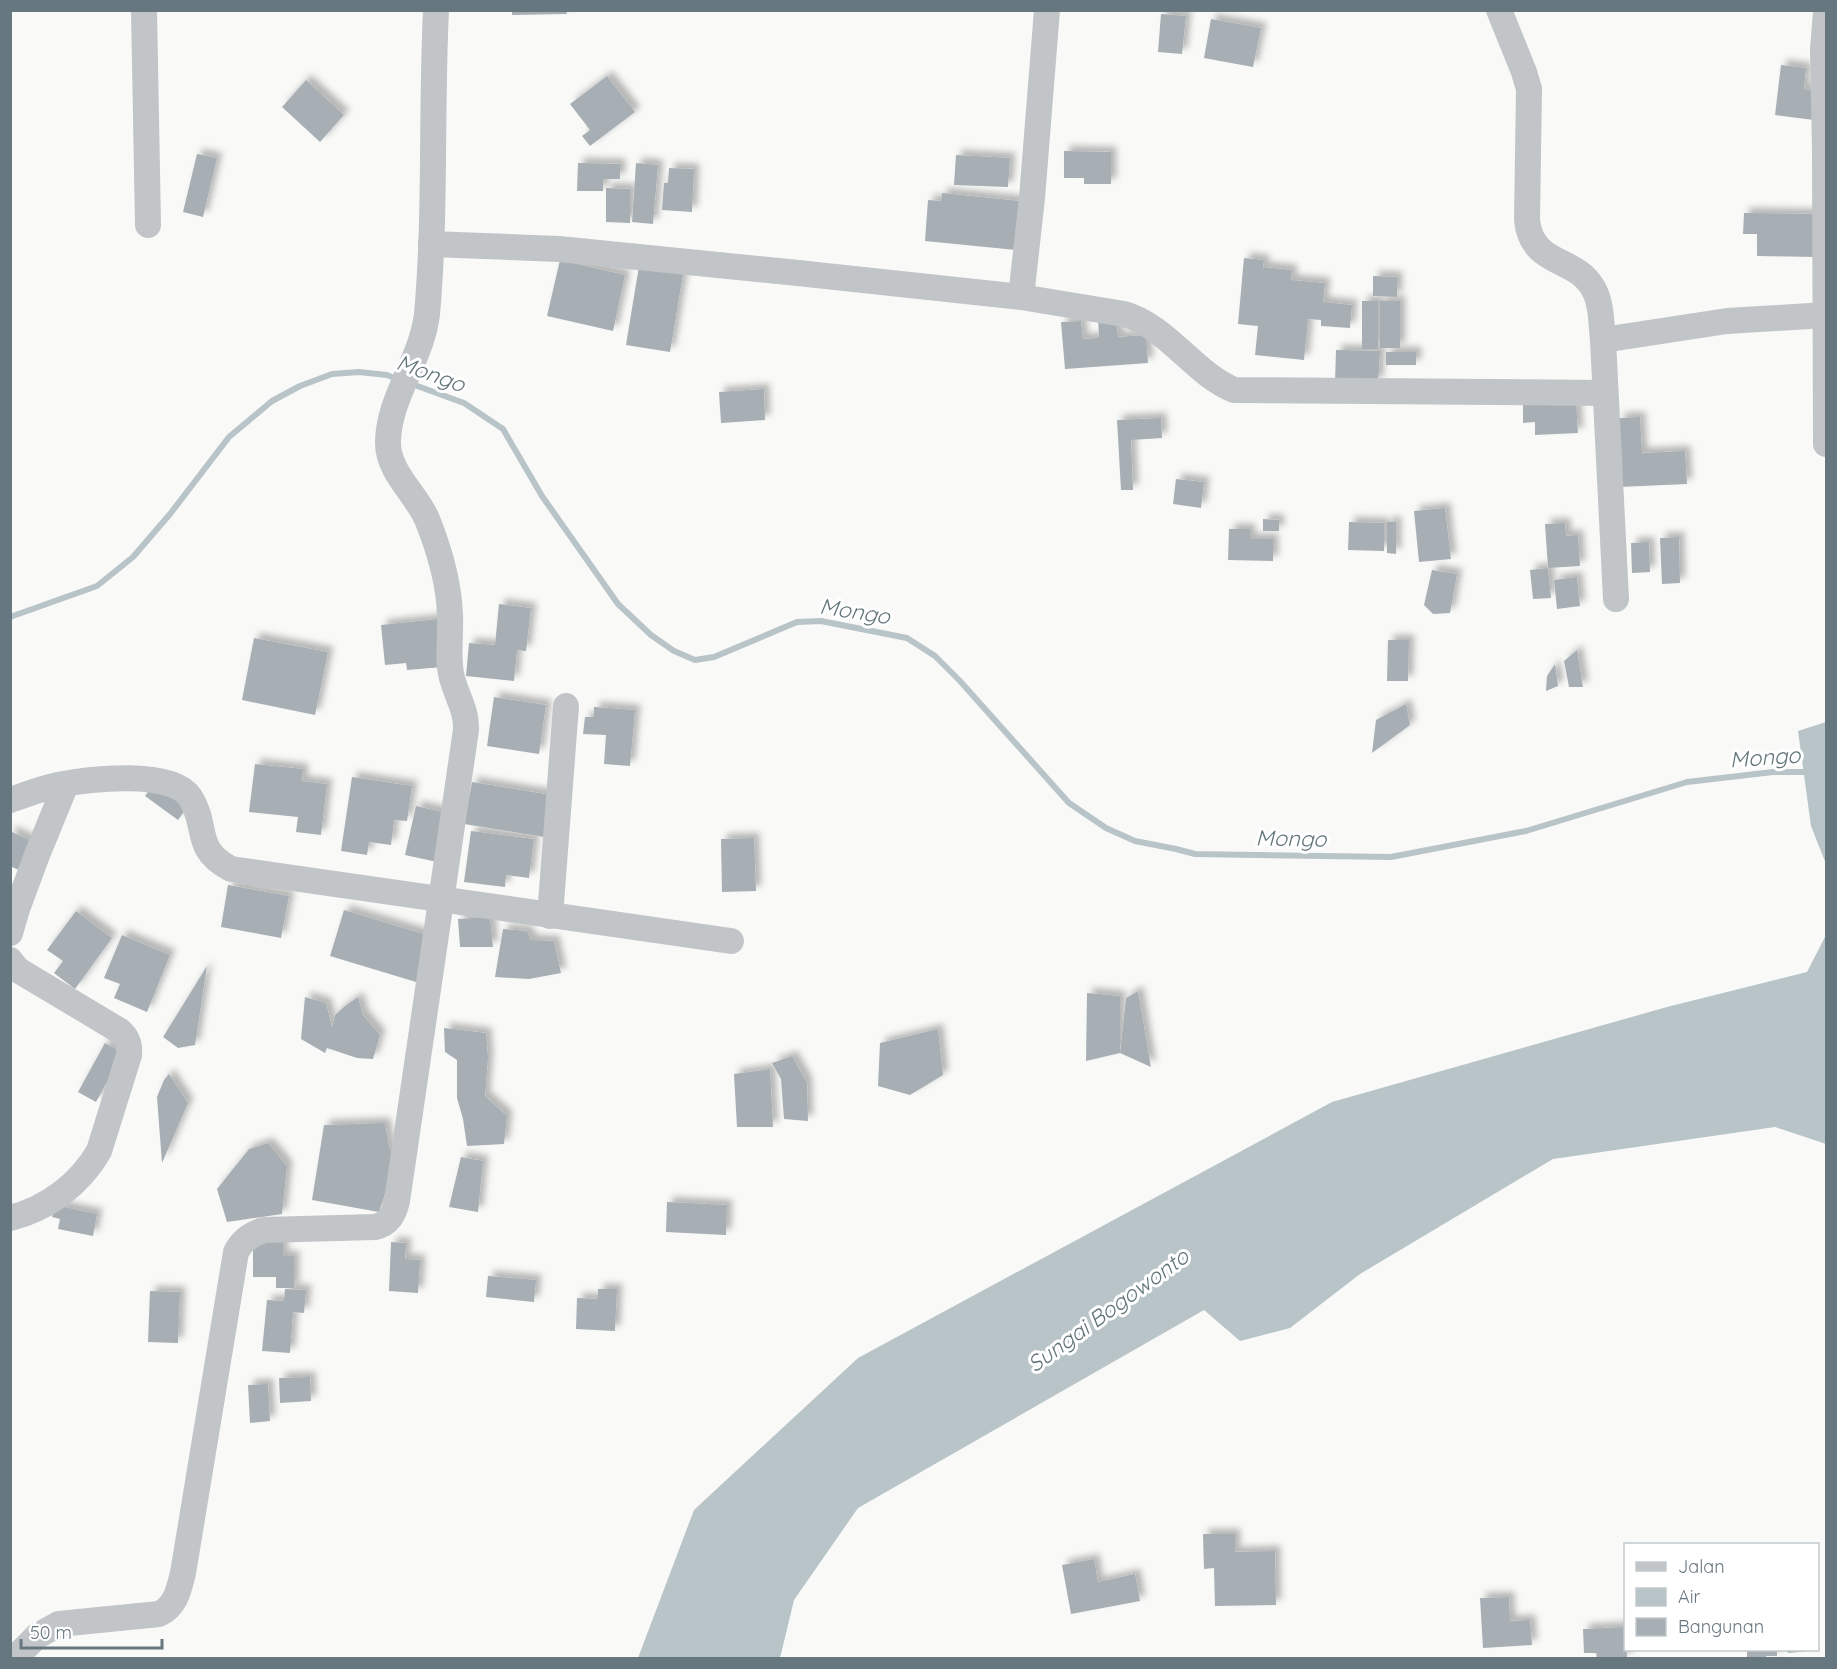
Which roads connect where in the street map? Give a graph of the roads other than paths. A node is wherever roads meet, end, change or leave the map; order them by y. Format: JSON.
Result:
{"nodes":[{"id":1,"x":144,"y":10,"type":"edge"},
{"id":2,"x":436,"y":10,"type":"edge"},
{"id":3,"x":1047,"y":10,"type":"edge"},
{"id":4,"x":1499,"y":10,"type":"edge"},
{"id":5,"x":1827,"y":12,"type":"edge"},
{"id":6,"x":1825,"y":49,"type":"edge"},
{"id":7,"x":148,"y":225,"type":"dead end"},
{"id":8,"x":431,"y":244,"type":"junction"},
{"id":9,"x":1022,"y":297,"type":"junction"},
{"id":10,"x":1826,"y":315,"type":"edge"},
{"id":11,"x":1603,"y":340,"type":"junction"},
{"id":12,"x":1605,"y":393,"type":"junction"},
{"id":13,"x":1827,"y":444,"type":"edge"},
{"id":14,"x":1616,"y":599,"type":"dead end"},
{"id":15,"x":566,"y":706,"type":"dead end"},
{"id":16,"x":66,"y":784,"type":"junction"},
{"id":17,"x":10,"y":800,"type":"edge"},
{"id":18,"x":441,"y":901,"type":"junction"},
{"id":19,"x":550,"y":916,"type":"junction"},
{"id":20,"x":10,"y":933,"type":"edge"},
{"id":21,"x":731,"y":941,"type":"dead end"},
{"id":22,"x":10,"y":960,"type":"edge"},
{"id":23,"x":10,"y":1218,"type":"edge"},
{"id":24,"x":15,"y":1659,"type":"edge"}],
"edges":[{"from":1,"to":7,"type":"street"},
{"from":2,"to":8,"type":"street"},
{"from":3,"to":9,"type":"street"},
{"from":4,"to":11,"type":"street"},
{"from":5,"to":6,"type":"street"},
{"from":6,"to":10,"type":"street"},
{"from":8,"to":9,"type":"street"},
{"from":8,"to":18,"type":"street"},
{"from":9,"to":12,"type":"street"},
{"from":10,"to":11,"type":"street"},
{"from":10,"to":13,"type":"street"},
{"from":11,"to":12,"type":"street"},
{"from":12,"to":14,"type":"street"},
{"from":15,"to":19,"type":"street"},
{"from":16,"to":17,"type":"street"},
{"from":16,"to":18,"type":"street"},
{"from":16,"to":20,"type":"street"},
{"from":18,"to":19,"type":"street"},
{"from":18,"to":24,"type":"street"},
{"from":19,"to":21,"type":"street"},
{"from":22,"to":23,"type":"street"}]}
